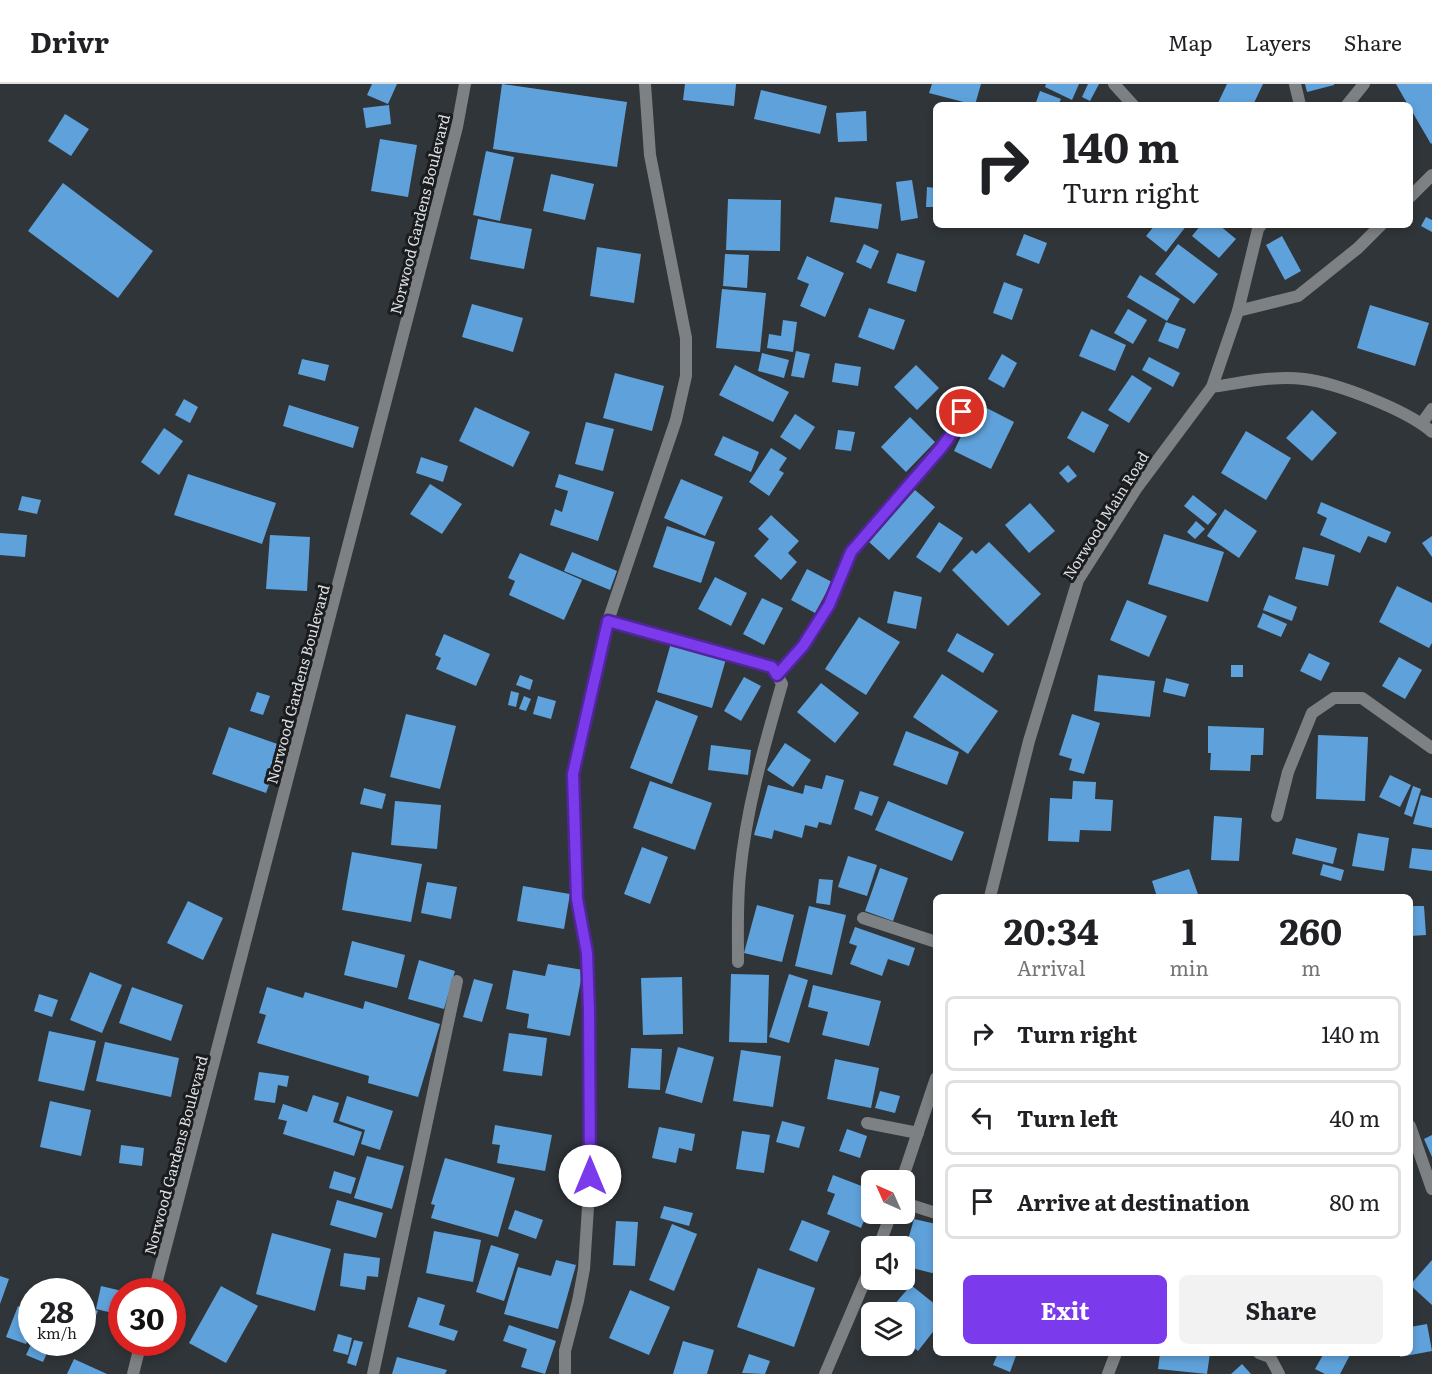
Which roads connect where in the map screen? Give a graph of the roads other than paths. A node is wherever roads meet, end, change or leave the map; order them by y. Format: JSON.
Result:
{"nodes":[{"id":1,"x":465,"y":84,"type":"edge"},
{"id":2,"x":645,"y":84,"type":"edge"},
{"id":3,"x":1114,"y":84,"type":"edge"},
{"id":4,"x":1295,"y":84,"type":"edge"},
{"id":5,"x":1364,"y":84,"type":"edge"},
{"id":6,"x":1130,"y":102,"type":"edge"},
{"id":7,"x":1299,"y":102,"type":"edge"},
{"id":8,"x":1349,"y":102,"type":"edge"},
{"id":9,"x":1432,"y":175,"type":"edge"},
{"id":10,"x":1413,"y":193,"type":"edge"},
{"id":11,"x":1258,"y":228,"type":"edge"},
{"id":12,"x":1378,"y":228,"type":"edge"},
{"id":13,"x":1238,"y":311,"type":"junction"},
{"id":14,"x":1212,"y":387,"type":"junction"},
{"id":15,"x":966,"y":400,"type":"dead end"},
{"id":16,"x":1432,"y":409,"type":"edge"},
{"id":17,"x":1422,"y":423,"type":"junction"},
{"id":18,"x":1432,"y":432,"type":"edge"},
{"id":19,"x":608,"y":621,"type":"junction"},
{"id":20,"x":777,"y":675,"type":"junction"},
{"id":21,"x":1432,"y":748,"type":"edge"},
{"id":22,"x":1277,"y":816,"type":"dead end"},
{"id":23,"x":991,"y":894,"type":"edge"},
{"id":24,"x":863,"y":918,"type":"dead end"},
{"id":25,"x":933,"y":941,"type":"edge"},
{"id":26,"x":738,"y":962,"type":"dead end"},
{"id":27,"x":457,"y":981,"type":"dead end"},
{"id":28,"x":933,"y":1087,"type":"edge"},
{"id":29,"x":867,"y":1123,"type":"dead end"},
{"id":30,"x":918,"y":1133,"type":"junction"},
{"id":31,"x":1413,"y":1135,"type":"edge"},
{"id":32,"x":905,"y":1170,"type":"edge"},
{"id":33,"x":1432,"y":1189,"type":"edge"},
{"id":34,"x":915,"y":1206,"type":"edge"},
{"id":35,"x":933,"y":1212,"type":"edge"},
{"id":36,"x":158,"y":1278,"type":"edge"},
{"id":37,"x":861,"y":1290,"type":"edge"},
{"id":38,"x":138,"y":1356,"type":"edge"},
{"id":39,"x":1115,"y":1356,"type":"edge"},
{"id":40,"x":1267,"y":1356,"type":"edge"},
{"id":41,"x":133,"y":1374,"type":"edge"},
{"id":42,"x":373,"y":1374,"type":"edge"},
{"id":43,"x":565,"y":1374,"type":"edge"},
{"id":44,"x":825,"y":1374,"type":"edge"},
{"id":45,"x":1108,"y":1374,"type":"edge"},
{"id":46,"x":1279,"y":1374,"type":"edge"}],
"edges":[{"from":1,"to":36,"type":"street","name":"Norwood Gardens Boulevard"},
{"from":2,"to":19,"type":"street"},
{"from":3,"to":6,"type":"street"},
{"from":4,"to":7,"type":"street"},
{"from":5,"to":8,"type":"street"},
{"from":9,"to":10,"type":"street"},
{"from":11,"to":13,"type":"street","name":"Norwood Main Road"},
{"from":12,"to":13,"type":"street"},
{"from":13,"to":14,"type":"street","name":"Norwood Main Road"},
{"from":14,"to":17,"type":"street"},
{"from":14,"to":23,"type":"street","name":"Norwood Main Road"},
{"from":15,"to":20,"type":"street"},
{"from":16,"to":17,"type":"street"},
{"from":17,"to":18,"type":"street"},
{"from":19,"to":20,"type":"street"},
{"from":19,"to":43,"type":"street"},
{"from":20,"to":26,"type":"street"},
{"from":21,"to":22,"type":"street"},
{"from":24,"to":25,"type":"street"},
{"from":27,"to":42,"type":"street"},
{"from":28,"to":30,"type":"street"},
{"from":29,"to":30,"type":"street"},
{"from":30,"to":32,"type":"street"},
{"from":31,"to":33,"type":"street"},
{"from":34,"to":35,"type":"street"},
{"from":37,"to":44,"type":"street"},
{"from":38,"to":41,"type":"street"},
{"from":39,"to":45,"type":"street"},
{"from":40,"to":46,"type":"street"}]}
